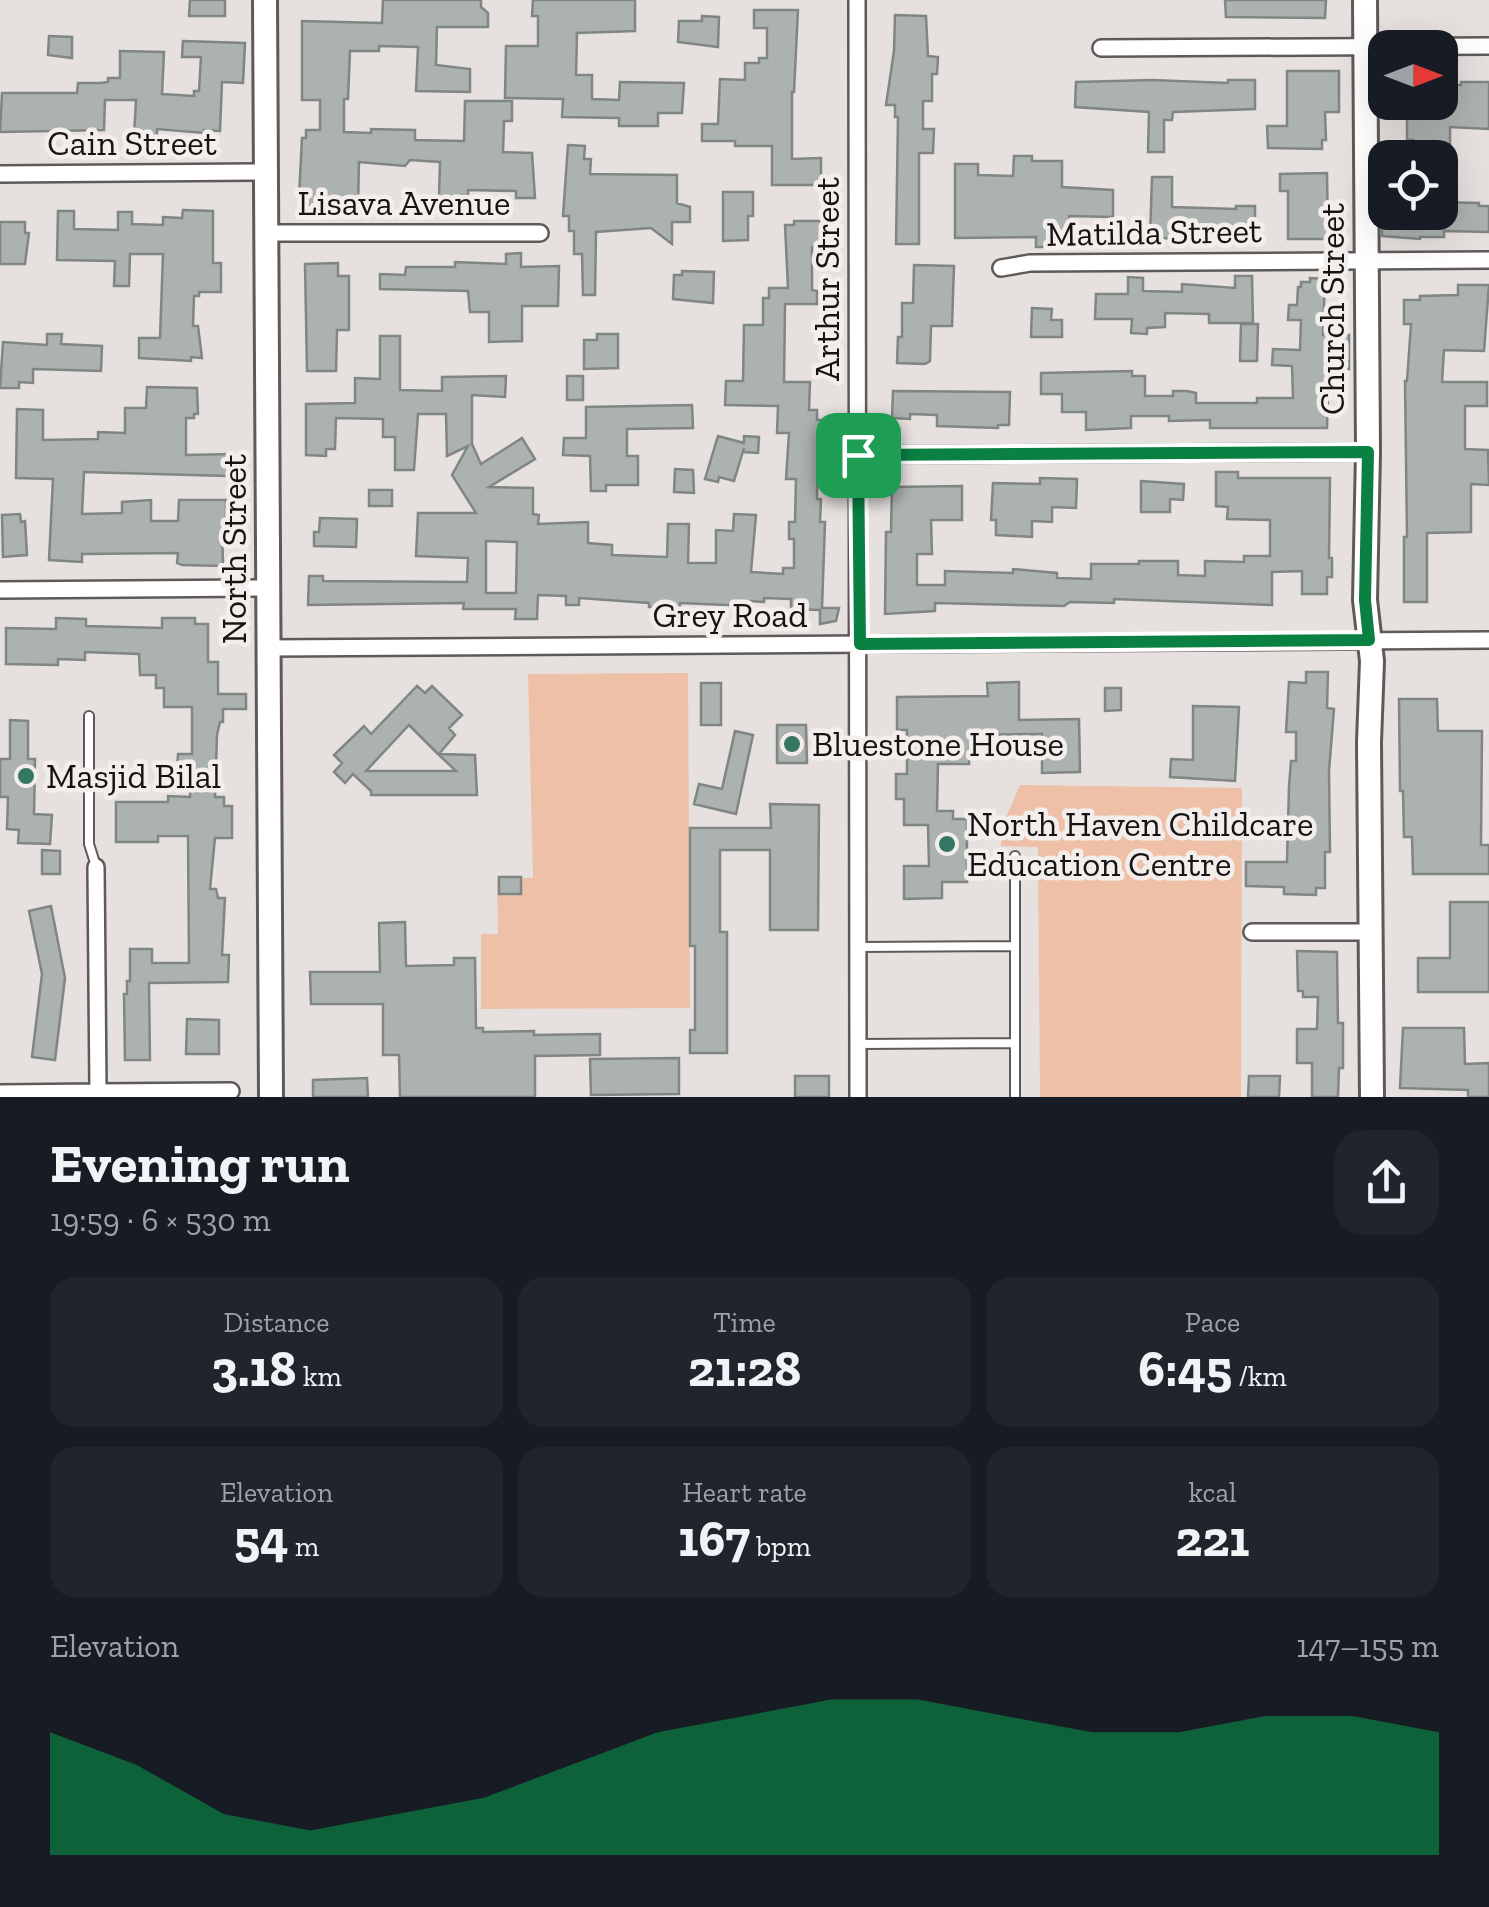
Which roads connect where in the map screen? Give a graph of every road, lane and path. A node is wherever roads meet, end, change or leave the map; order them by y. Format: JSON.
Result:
{"nodes":[{"id":1,"x":265,"y":0,"type":"edge"},
{"id":2,"x":857,"y":0,"type":"edge"},
{"id":3,"x":1365,"y":0,"type":"edge"},
{"id":4,"x":1364,"y":46,"type":"junction"},
{"id":5,"x":1489,"y":46,"type":"edge"},
{"id":6,"x":1101,"y":48,"type":"dead end"},
{"id":7,"x":264,"y":172,"type":"junction"},
{"id":8,"x":0,"y":174,"type":"edge"},
{"id":9,"x":268,"y":233,"type":"junction"},
{"id":10,"x":540,"y":233,"type":"dead end"},
{"id":11,"x":1367,"y":260,"type":"junction"},
{"id":12,"x":1489,"y":260,"type":"edge"},
{"id":13,"x":1001,"y":268,"type":"dead end"},
{"id":14,"x":1368,"y":452,"type":"junction"},
{"id":15,"x":858,"y":455,"type":"junction"},
{"id":16,"x":270,"y":588,"type":"junction"},
{"id":17,"x":0,"y":590,"type":"edge"},
{"id":18,"x":1369,"y":640,"type":"junction"},
{"id":19,"x":1489,"y":640,"type":"edge"},
{"id":20,"x":860,"y":644,"type":"junction"},
{"id":21,"x":270,"y":648,"type":"junction"},
{"id":22,"x":89,"y":716,"type":"dead end"},
{"id":23,"x":1016,"y":856,"type":"dead end"},
{"id":24,"x":96,"y":866,"type":"joint"},
{"id":25,"x":1252,"y":932,"type":"dead end"},
{"id":26,"x":1370,"y":932,"type":"junction"},
{"id":27,"x":1016,"y":946,"type":"junction"},
{"id":28,"x":859,"y":947,"type":"junction"},
{"id":29,"x":1015,"y":1043,"type":"junction"},
{"id":30,"x":859,"y":1044,"type":"junction"},
{"id":31,"x":231,"y":1091,"type":"dead end"},
{"id":32,"x":98,"y":1092,"type":"junction"},
{"id":33,"x":0,"y":1093,"type":"edge"},
{"id":34,"x":271,"y":1097,"type":"edge"},
{"id":35,"x":858,"y":1097,"type":"edge"},
{"id":36,"x":1015,"y":1097,"type":"edge"},
{"id":37,"x":1372,"y":1097,"type":"edge"}],
"edges":[{"from":1,"to":7,"type":"street","name":"North Street"},
{"from":2,"to":15,"type":"street","name":"Arthur Street"},
{"from":3,"to":4,"type":"street","name":"Church Street"},
{"from":4,"to":5,"type":"street"},
{"from":4,"to":6,"type":"street"},
{"from":4,"to":11,"type":"street","name":"Church Street"},
{"from":7,"to":8,"type":"street","name":"Cain Street"},
{"from":7,"to":9,"type":"street","name":"North Street"},
{"from":9,"to":10,"type":"street","name":"Lisava Avenue"},
{"from":9,"to":16,"type":"street","name":"North Street"},
{"from":11,"to":12,"type":"street","name":"Matilda Street"},
{"from":11,"to":13,"type":"street","name":"Matilda Street"},
{"from":11,"to":14,"type":"street","name":"Church Street"},
{"from":14,"to":15,"type":"street"},
{"from":14,"to":18,"type":"street","name":"Church Street"},
{"from":15,"to":20,"type":"street","name":"Arthur Street"},
{"from":16,"to":17,"type":"street"},
{"from":16,"to":21,"type":"street","name":"North Street"},
{"from":18,"to":19,"type":"street","name":"Grey Road"},
{"from":18,"to":20,"type":"street","name":"Grey Road"},
{"from":18,"to":26,"type":"street","name":"Church Street"},
{"from":20,"to":21,"type":"street","name":"Grey Road"},
{"from":20,"to":28,"type":"street","name":"Arthur Street"},
{"from":21,"to":34,"type":"street","name":"North Street"},
{"from":22,"to":24,"type":"lane"},
{"from":23,"to":27,"type":"lane"},
{"from":24,"to":32,"type":"street"},
{"from":25,"to":26,"type":"street"},
{"from":26,"to":37,"type":"street","name":"Church Street"},
{"from":27,"to":28,"type":"lane"},
{"from":27,"to":29,"type":"lane"},
{"from":28,"to":30,"type":"street","name":"Arthur Street"},
{"from":29,"to":30,"type":"lane"},
{"from":29,"to":36,"type":"lane"},
{"from":30,"to":35,"type":"street","name":"Arthur Street"},
{"from":31,"to":32,"type":"street"},
{"from":32,"to":33,"type":"street"}]}
